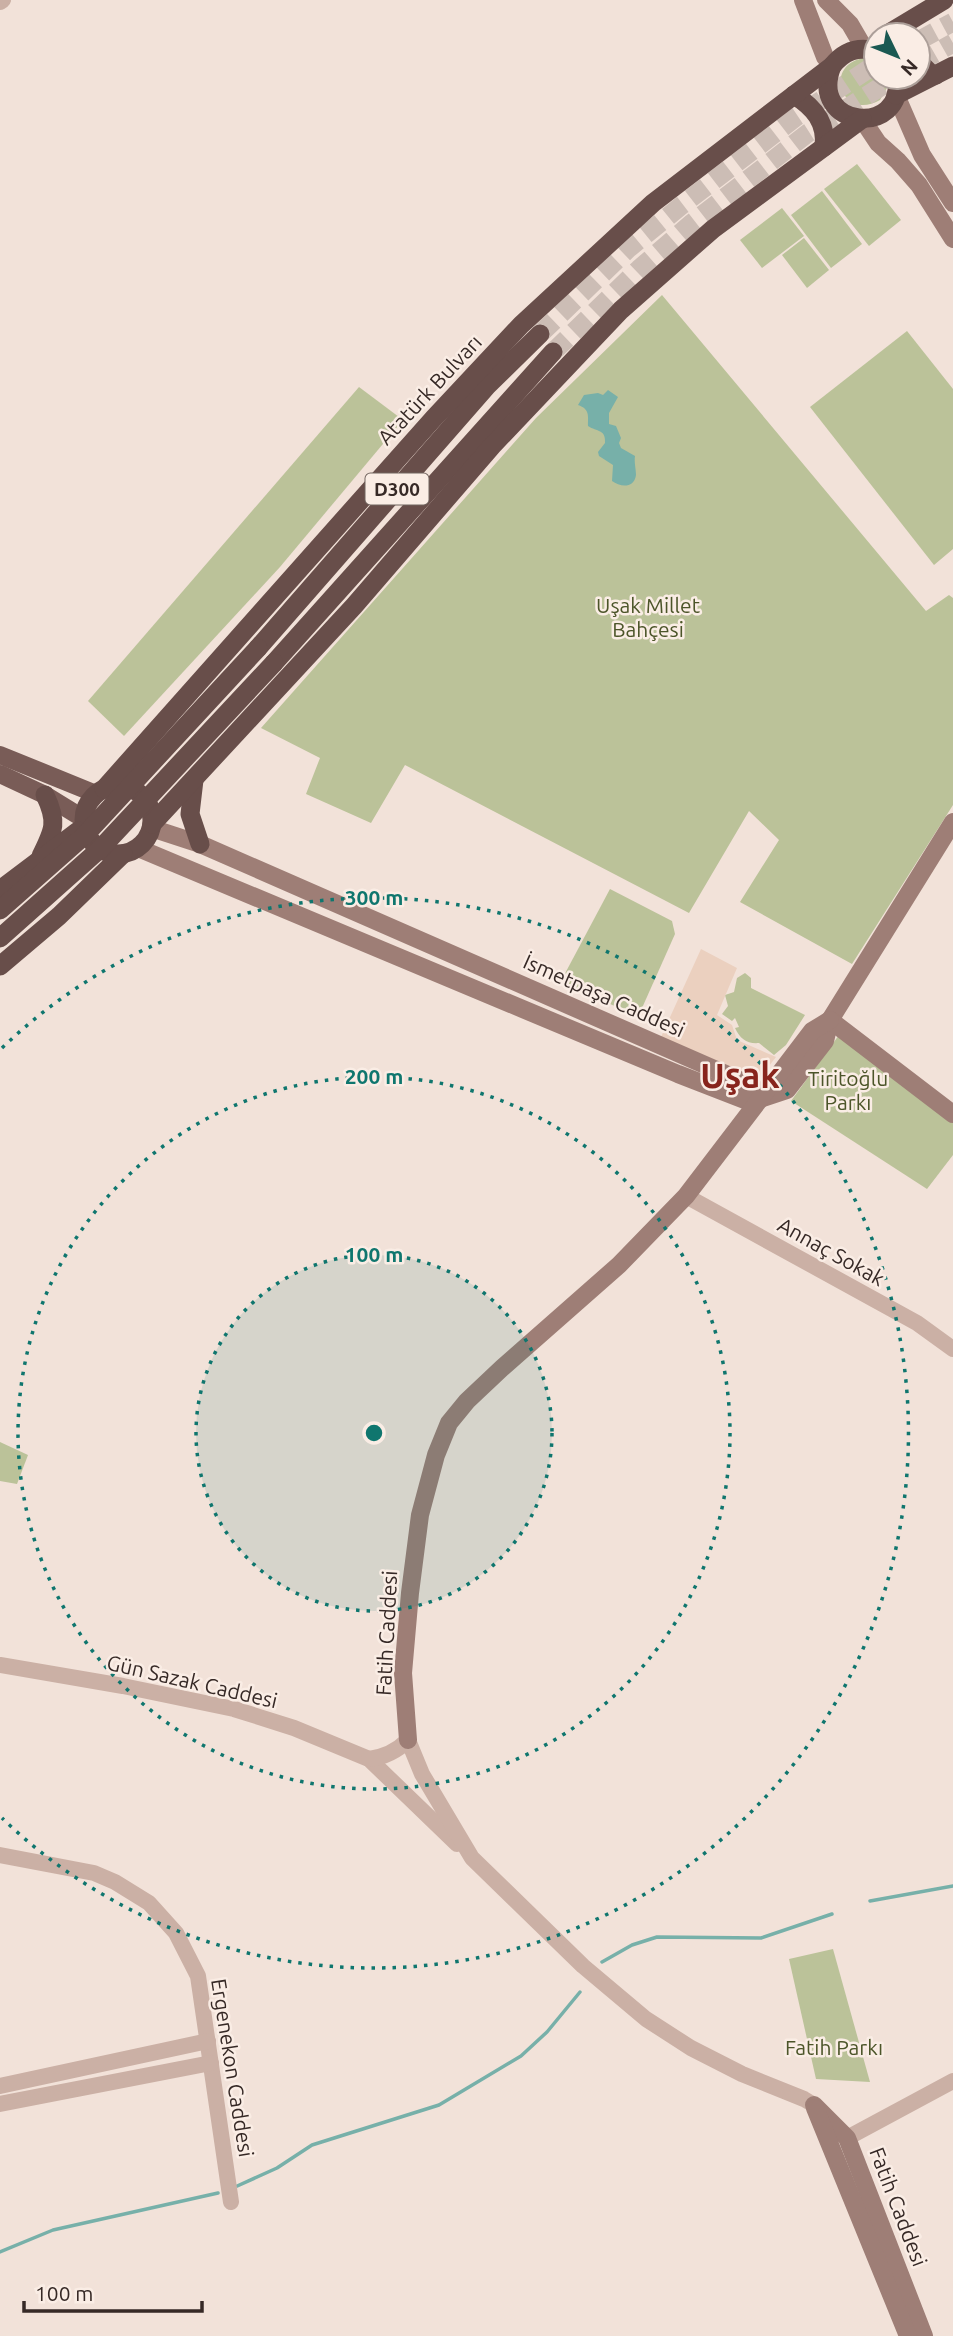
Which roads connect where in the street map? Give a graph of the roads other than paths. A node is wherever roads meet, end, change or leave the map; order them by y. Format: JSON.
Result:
{"nodes":[{"id":1,"x":803,"y":0,"type":"edge"},
{"id":2,"x":826,"y":0,"type":"edge"},
{"id":3,"x":944,"y":0,"type":"edge"},
{"id":4,"x":918,"y":16,"type":"junction"},
{"id":5,"x":910,"y":21,"type":"edge"},
{"id":6,"x":916,"y":21,"type":"edge"},
{"id":7,"x":862,"y":37,"type":"edge"},
{"id":8,"x":862,"y":49,"type":"edge"},
{"id":9,"x":832,"y":66,"type":"junction"},
{"id":10,"x":895,"y":91,"type":"edge"},
{"id":11,"x":899,"y":91,"type":"edge"},
{"id":12,"x":794,"y":95,"type":"junction"},
{"id":13,"x":862,"y":120,"type":"junction"},
{"id":14,"x":824,"y":148,"type":"junction"},
{"id":15,"x":953,"y":203,"type":"edge"},
{"id":16,"x":953,"y":239,"type":"edge"},
{"id":17,"x":540,"y":334,"type":"tunnel mouth"},
{"id":18,"x":553,"y":352,"type":"tunnel mouth"},
{"id":19,"x":0,"y":755,"type":"edge"},
{"id":20,"x":0,"y":774,"type":"edge"},
{"id":21,"x":194,"y":780,"type":"junction"},
{"id":22,"x":100,"y":791,"type":"junction"},
{"id":23,"x":45,"y":795,"type":"junction"},
{"id":24,"x":84,"y":822,"type":"junction"},
{"id":25,"x":953,"y":822,"type":"edge"},
{"id":26,"x":152,"y":826,"type":"junction"},
{"id":27,"x":200,"y":844,"type":"junction"},
{"id":28,"x":131,"y":851,"type":"junction"},
{"id":29,"x":38,"y":861,"type":"junction"},
{"id":30,"x":0,"y":890,"type":"edge"},
{"id":31,"x":75,"y":901,"type":"junction"},
{"id":32,"x":0,"y":910,"type":"edge"},
{"id":33,"x":0,"y":938,"type":"edge"},
{"id":34,"x":0,"y":966,"type":"edge"},
{"id":35,"x":830,"y":1020,"type":"junction"},
{"id":36,"x":760,"y":1099,"type":"junction"},
{"id":37,"x":953,"y":1114,"type":"edge"},
{"id":38,"x":686,"y":1196,"type":"junction"},
{"id":39,"x":953,"y":1349,"type":"edge"},
{"id":40,"x":0,"y":1665,"type":"edge"},
{"id":41,"x":408,"y":1740,"type":"junction"},
{"id":42,"x":369,"y":1759,"type":"junction"},
{"id":43,"x":0,"y":1856,"type":"edge"},
{"id":44,"x":472,"y":1858,"type":"junction"},
{"id":45,"x":208,"y":2042,"type":"junction"},
{"id":46,"x":211,"y":2063,"type":"junction"},
{"id":47,"x":953,"y":2081,"type":"edge"},
{"id":48,"x":0,"y":2086,"type":"edge"},
{"id":49,"x":0,"y":2104,"type":"edge"},
{"id":50,"x":814,"y":2105,"type":"junction"},
{"id":51,"x":847,"y":2138,"type":"junction"},
{"id":52,"x":231,"y":2202,"type":"dead end"},
{"id":53,"x":908,"y":2336,"type":"edge"},
{"id":54,"x":924,"y":2336,"type":"edge"}],
"edges":[{"from":1,"to":9,"type":"main road"},
{"from":2,"to":7,"type":"main road"},
{"from":3,"to":4,"type":"highway"},
{"from":4,"to":5,"type":"highway"},
{"from":4,"to":6,"type":"highway"},
{"from":8,"to":9,"type":"highway","name":"Atatürk Bulvarı"},
{"from":9,"to":12,"type":"highway","name":"Atatürk Bulvarı"},
{"from":9,"to":13,"type":"highway"},
{"from":10,"to":13,"type":"highway"},
{"from":11,"to":15,"type":"main road"},
{"from":12,"to":14,"type":"highway"},
{"from":12,"to":22,"type":"highway","name":"Atatürk Bulvarı"},
{"from":13,"to":14,"type":"highway"},
{"from":13,"to":16,"type":"main road"},
{"from":14,"to":21,"type":"highway"},
{"from":17,"to":32,"type":"highway","name":"Atatürk Bulvarı","number":"D300","bridge":true},
{"from":18,"to":33,"type":"highway","number":"D300","bridge":true},
{"from":19,"to":22,"type":"main road"},
{"from":20,"to":23,"type":"main road"},
{"from":21,"to":26,"type":"highway"},
{"from":21,"to":27,"type":"highway"},
{"from":22,"to":24,"type":"highway"},
{"from":22,"to":26,"type":"highway"},
{"from":23,"to":24,"type":"main road"},
{"from":23,"to":29,"type":"highway"},
{"from":24,"to":28,"type":"highway"},
{"from":24,"to":29,"type":"highway"},
{"from":25,"to":35,"type":"main road"},
{"from":26,"to":27,"type":"main road","name":"İsmetpaşa Caddesi"},
{"from":26,"to":28,"type":"highway"},
{"from":27,"to":36,"type":"main road","name":"İsmetpaşa Caddesi"},
{"from":28,"to":31,"type":"highway"},
{"from":28,"to":36,"type":"main road","name":"İsmetpaşa Caddesi"},
{"from":29,"to":30,"type":"highway"},
{"from":29,"to":31,"type":"highway"},
{"from":31,"to":34,"type":"highway"},
{"from":35,"to":36,"type":"main road"},
{"from":35,"to":37,"type":"main road"},
{"from":36,"to":38,"type":"main road","name":"Fatih Caddesi"},
{"from":38,"to":39,"type":"street","name":"Annaç Sokak"},
{"from":38,"to":41,"type":"main road","name":"Fatih Caddesi"},
{"from":40,"to":42,"type":"street","name":"Gün Sazak Caddesi"},
{"from":41,"to":42,"type":"street"},
{"from":41,"to":44,"type":"street","name":"Fatih Caddesi"},
{"from":42,"to":44,"type":"street"},
{"from":43,"to":45,"type":"street","name":"Ergenekon Caddesi"},
{"from":44,"to":50,"type":"street","name":"Fatih Caddesi"},
{"from":45,"to":46,"type":"street","name":"Ergenekon Caddesi"},
{"from":45,"to":48,"type":"street"},
{"from":46,"to":49,"type":"street"},
{"from":46,"to":52,"type":"street","name":"Ergenekon Caddesi"},
{"from":47,"to":51,"type":"street"},
{"from":50,"to":51,"type":"main road","name":"Fatih Caddesi"},
{"from":50,"to":53,"type":"main road","name":"Fatih Caddesi"},
{"from":51,"to":54,"type":"main road","name":"Fatih Caddesi"}]}
